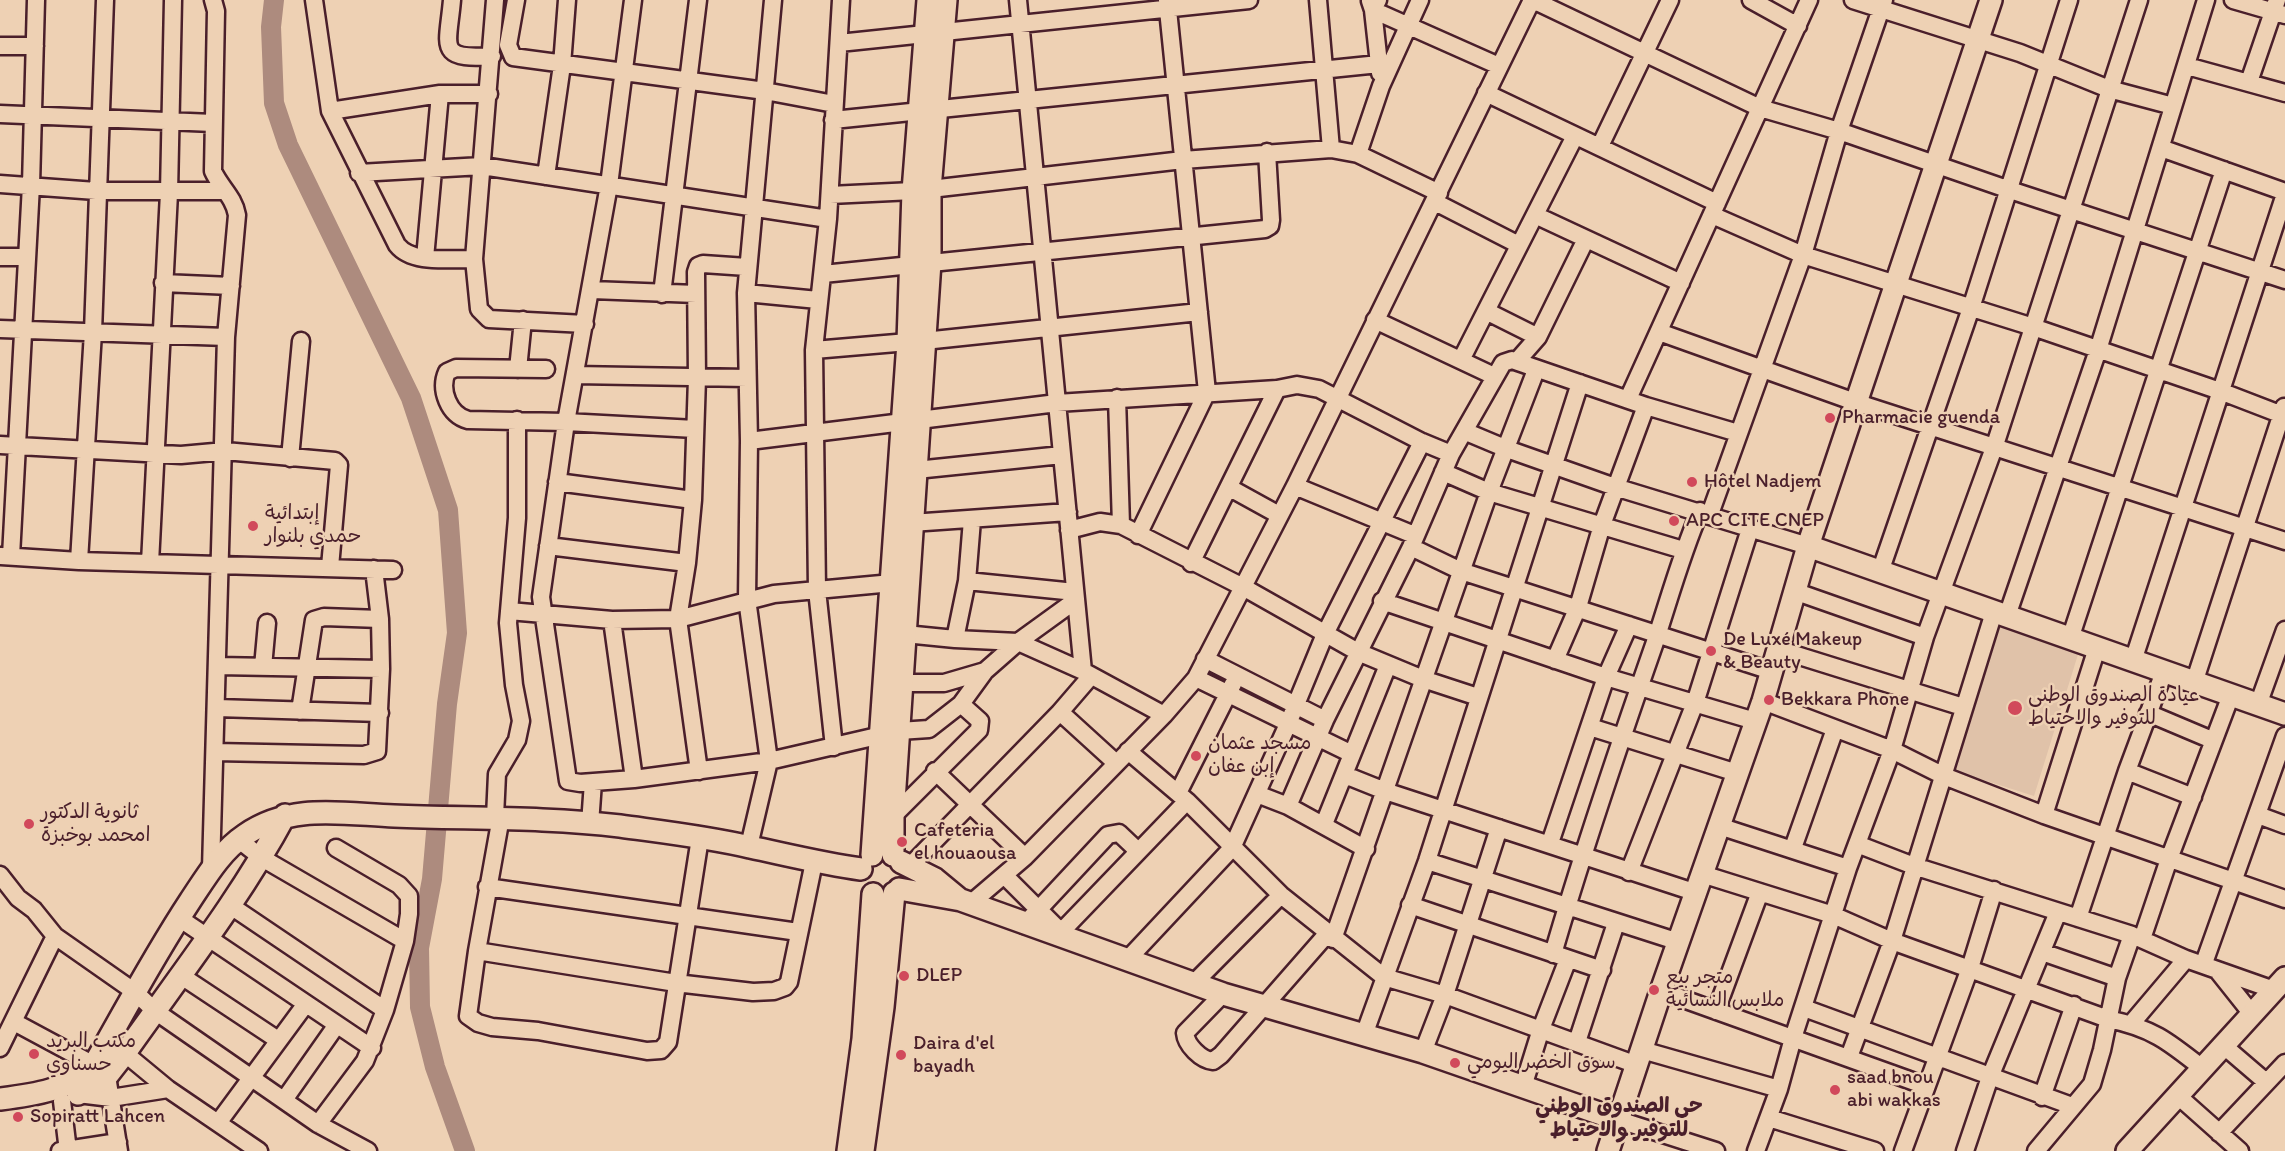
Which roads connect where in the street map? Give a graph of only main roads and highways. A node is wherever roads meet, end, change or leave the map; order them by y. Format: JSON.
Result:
{"nodes":[{"id":1,"x":928,"y":0,"type":"edge"},
{"id":2,"x":946,"y":0,"type":"edge"},
{"id":3,"x":1991,"y":0,"type":"edge"},
{"id":4,"x":935,"y":33,"type":"junction"},
{"id":5,"x":912,"y":420,"type":"junction"},
{"id":6,"x":1808,"y":546,"type":"junction"},
{"id":7,"x":2285,"y":714,"type":"edge"},
{"id":8,"x":891,"y":734,"type":"junction"},
{"id":9,"x":285,"y":815,"type":"junction"},
{"id":10,"x":902,"y":860,"type":"junction"},
{"id":11,"x":867,"y":862,"type":"junction"},
{"id":12,"x":889,"y":892,"type":"junction"},
{"id":13,"x":965,"y":902,"type":"junction"},
{"id":14,"x":2280,"y":984,"type":"edge"},
{"id":15,"x":117,"y":1047,"type":"junction"},
{"id":16,"x":100,"y":1071,"type":"junction"},
{"id":17,"x":0,"y":1099,"type":"edge"},
{"id":18,"x":0,"y":1109,"type":"edge"},
{"id":19,"x":1618,"y":1119,"type":"junction"},
{"id":20,"x":2136,"y":1148,"type":"edge"},
{"id":21,"x":848,"y":1151,"type":"edge"},
{"id":22,"x":863,"y":1151,"type":"edge"},
{"id":23,"x":1608,"y":1151,"type":"edge"}],
"edges":[{"from":1,"to":4,"type":"main road"},
{"from":2,"to":4,"type":"main road"},
{"from":3,"to":6,"type":"main road"},
{"from":4,"to":5,"type":"main road"},
{"from":5,"to":8,"type":"main road"},
{"from":5,"to":8,"type":"main road"},
{"from":6,"to":7,"type":"main road"},
{"from":6,"to":19,"type":"main road"},
{"from":8,"to":10,"type":"main road"},
{"from":8,"to":11,"type":"main road"},
{"from":9,"to":11,"type":"main road"},
{"from":9,"to":15,"type":"main road"},
{"from":9,"to":15,"type":"main road"},
{"from":10,"to":11,"type":"main road"},
{"from":10,"to":12,"type":"main road"},
{"from":10,"to":13,"type":"main road"},
{"from":11,"to":12,"type":"main road"},
{"from":12,"to":13,"type":"main road"},
{"from":12,"to":21,"type":"main road"},
{"from":12,"to":22,"type":"main road"},
{"from":13,"to":19,"type":"main road"},
{"from":14,"to":20,"type":"main road"},
{"from":15,"to":16,"type":"main road"},
{"from":16,"to":17,"type":"main road"},
{"from":16,"to":18,"type":"main road"},
{"from":19,"to":23,"type":"main road"}]}
